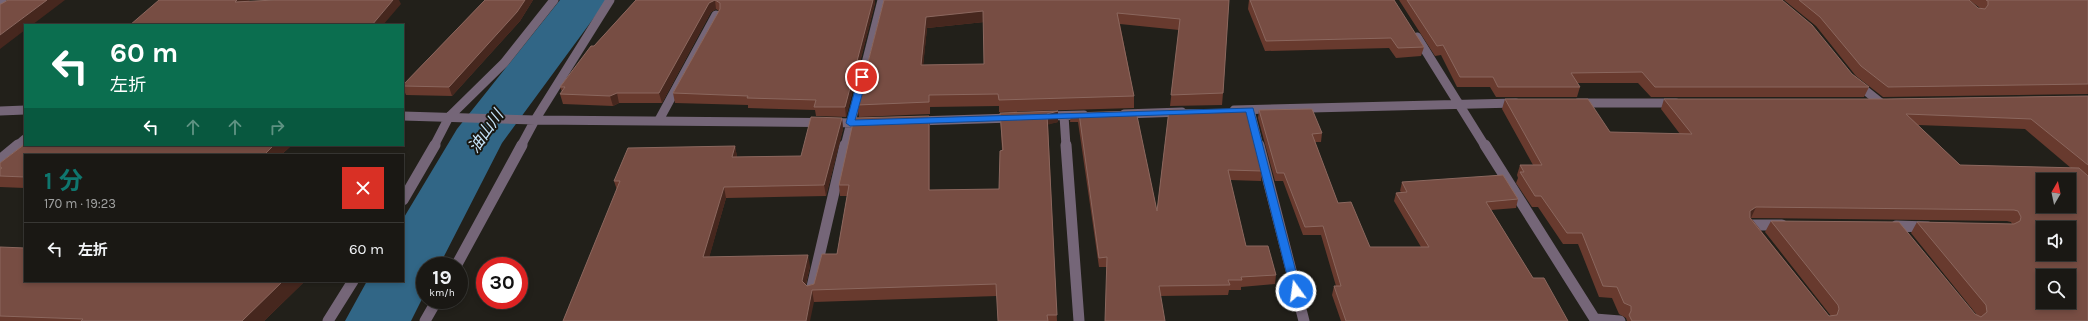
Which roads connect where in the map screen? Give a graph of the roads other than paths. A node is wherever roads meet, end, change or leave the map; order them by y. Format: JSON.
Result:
{"nodes":[{"id":1,"x":554,"y":0,"type":"edge"},
{"id":2,"x":610,"y":0,"type":"edge"},
{"id":3,"x":882,"y":0,"type":"edge"},
{"id":4,"x":716,"y":15,"type":"edge"},
{"id":5,"x":1410,"y":26,"type":"edge"},
{"id":6,"x":1847,"y":74,"type":"edge"},
{"id":7,"x":1460,"y":103,"type":"junction"},
{"id":8,"x":1523,"y":103,"type":"edge"},
{"id":9,"x":1571,"y":103,"type":"edge"},
{"id":10,"x":1682,"y":103,"type":"edge"},
{"id":11,"x":1866,"y":103,"type":"edge"},
{"id":12,"x":24,"y":110,"type":"edge"},
{"id":13,"x":1226,"y":110,"type":"edge"},
{"id":14,"x":1250,"y":110,"type":"junction"},
{"id":15,"x":0,"y":111,"type":"edge"},
{"id":16,"x":1195,"y":111,"type":"edge"},
{"id":17,"x":1118,"y":114,"type":"edge"},
{"id":18,"x":1094,"y":115,"type":"edge"},
{"id":19,"x":404,"y":116,"type":"edge"},
{"id":20,"x":1064,"y":116,"type":"junction"},
{"id":21,"x":449,"y":117,"type":"junction"},
{"id":22,"x":1024,"y":117,"type":"edge"},
{"id":23,"x":1040,"y":117,"type":"edge"},
{"id":24,"x":535,"y":120,"type":"junction"},
{"id":25,"x":659,"y":120,"type":"junction"},
{"id":26,"x":906,"y":121,"type":"edge"},
{"id":27,"x":874,"y":122,"type":"edge"},
{"id":28,"x":850,"y":123,"type":"junction"},
{"id":29,"x":24,"y":140,"type":"edge"},
{"id":30,"x":0,"y":160,"type":"edge"},
{"id":31,"x":404,"y":198,"type":"edge"},
{"id":32,"x":1797,"y":226,"type":"edge"},
{"id":33,"x":1936,"y":227,"type":"edge"},
{"id":34,"x":1760,"y":237,"type":"edge"},
{"id":35,"x":1906,"y":238,"type":"edge"},
{"id":36,"x":461,"y":257,"type":"edge"},
{"id":37,"x":352,"y":282,"type":"edge"},
{"id":38,"x":812,"y":291,"type":"edge"},
{"id":39,"x":432,"y":309,"type":"edge"},
{"id":40,"x":1596,"y":320,"type":"edge"},
{"id":41,"x":328,"y":321,"type":"edge"},
{"id":42,"x":426,"y":321,"type":"edge"},
{"id":43,"x":1079,"y":321,"type":"edge"},
{"id":44,"x":1304,"y":321,"type":"edge"},
{"id":45,"x":1620,"y":321,"type":"edge"}],
"edges":[{"from":1,"to":21,"type":"street"},
{"from":2,"to":24,"type":"street"},
{"from":3,"to":28,"type":"street"},
{"from":4,"to":25,"type":"street"},
{"from":5,"to":7,"type":"street"},
{"from":6,"to":11,"type":"street"},
{"from":7,"to":8,"type":"street"},
{"from":7,"to":14,"type":"street"},
{"from":7,"to":40,"type":"street"},
{"from":9,"to":10,"type":"street"},
{"from":12,"to":15,"type":"street"},
{"from":13,"to":14,"type":"street"},
{"from":14,"to":44,"type":"street"},
{"from":16,"to":17,"type":"street"},
{"from":18,"to":20,"type":"street"},
{"from":19,"to":21,"type":"street"},
{"from":20,"to":23,"type":"street"},
{"from":20,"to":43,"type":"street"},
{"from":21,"to":24,"type":"street"},
{"from":21,"to":31,"type":"street"},
{"from":22,"to":26,"type":"street"},
{"from":24,"to":25,"type":"street"},
{"from":24,"to":36,"type":"street"},
{"from":25,"to":28,"type":"street"},
{"from":27,"to":28,"type":"street"},
{"from":28,"to":38,"type":"street"},
{"from":29,"to":30,"type":"street"},
{"from":32,"to":34,"type":"street"},
{"from":33,"to":35,"type":"street"},
{"from":37,"to":41,"type":"street"},
{"from":39,"to":42,"type":"street"},
{"from":40,"to":45,"type":"street"}]}
